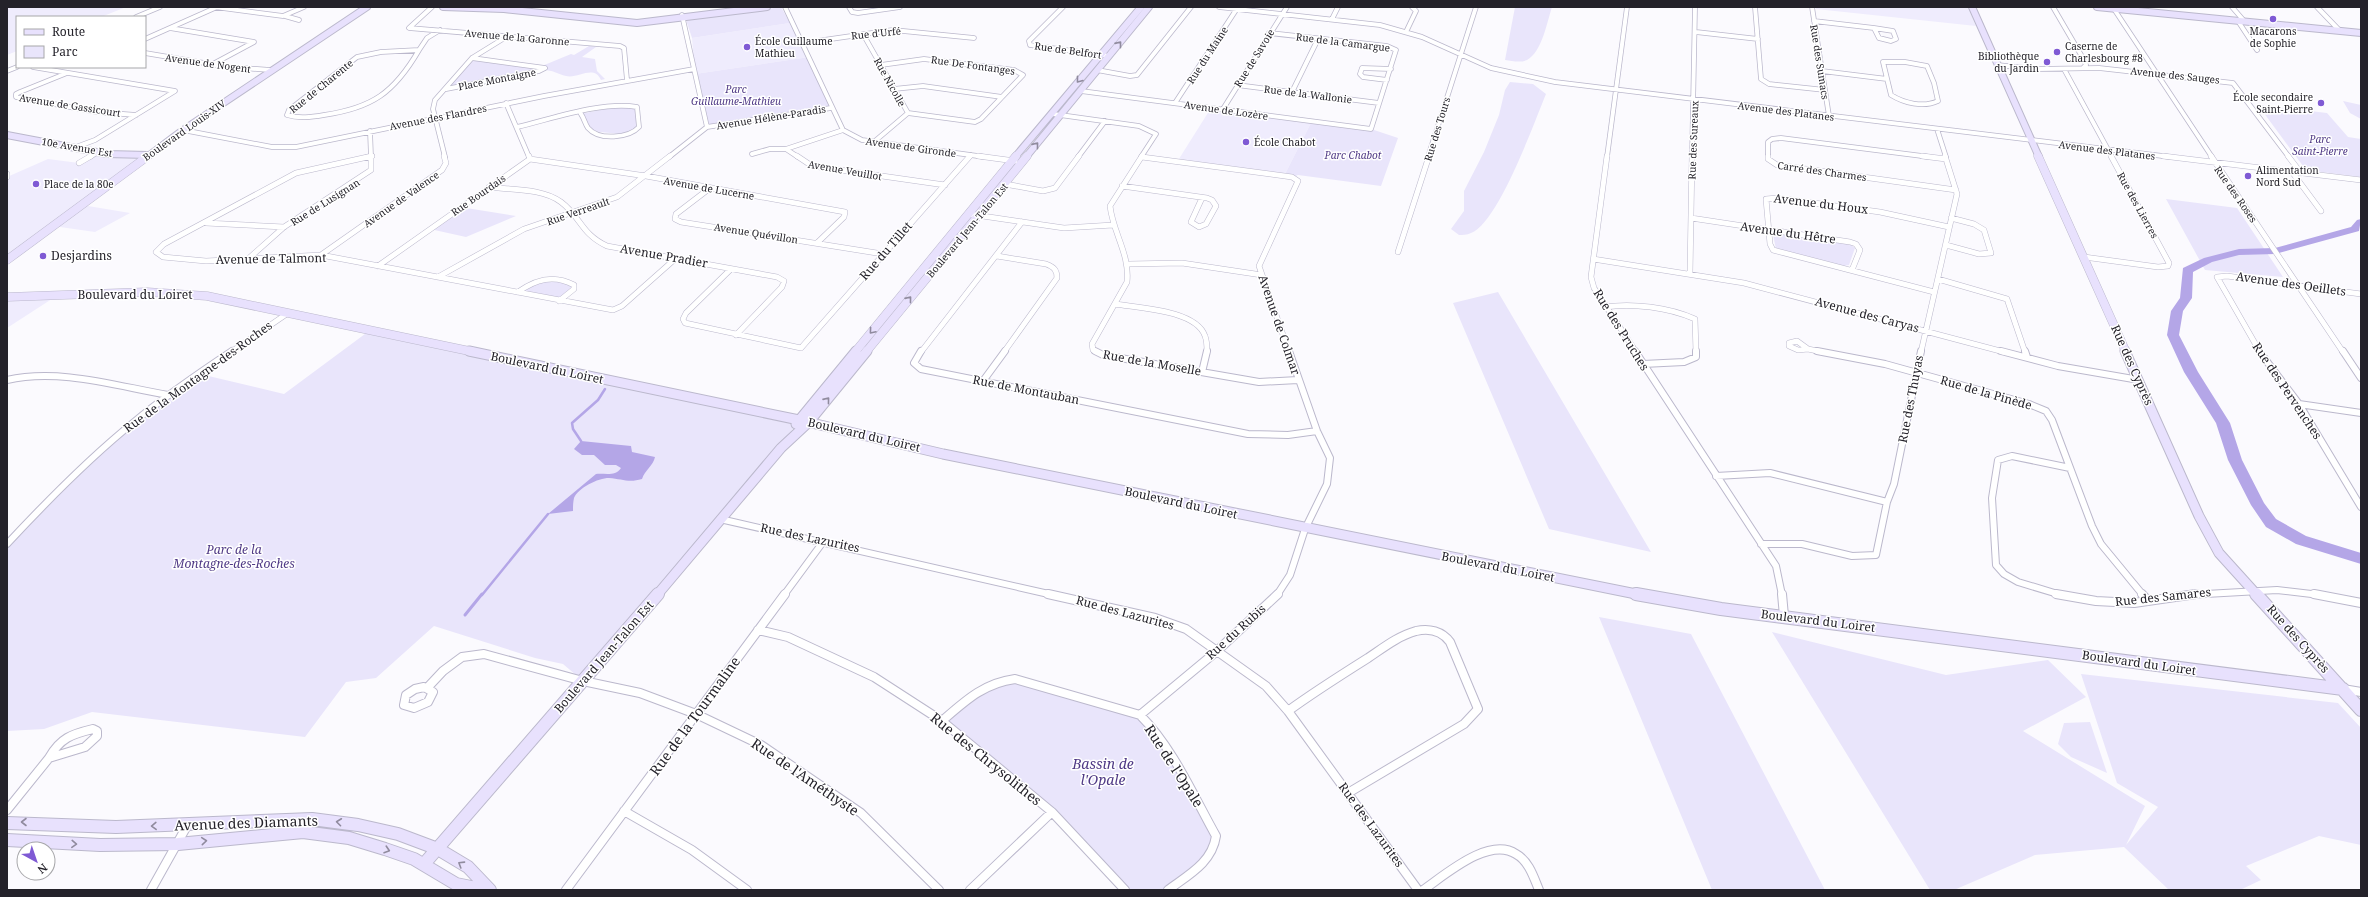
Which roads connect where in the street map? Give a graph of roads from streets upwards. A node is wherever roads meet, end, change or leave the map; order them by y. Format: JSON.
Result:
{"nodes":[{"id":1,"x":160,"y":7,"type":"edge"},
{"id":2,"x":216,"y":7,"type":"edge"},
{"id":3,"x":304,"y":7,"type":"edge"},
{"id":4,"x":367,"y":7,"type":"edge"},
{"id":5,"x":432,"y":7,"type":"edge"},
{"id":6,"x":443,"y":7,"type":"edge"},
{"id":7,"x":742,"y":7,"type":"edge"},
{"id":8,"x":767,"y":7,"type":"edge"},
{"id":9,"x":786,"y":7,"type":"edge"},
{"id":10,"x":849,"y":7,"type":"edge"},
{"id":11,"x":900,"y":7,"type":"edge"},
{"id":12,"x":1063,"y":7,"type":"edge"},
{"id":13,"x":1140,"y":7,"type":"edge"},
{"id":14,"x":1149,"y":7,"type":"edge"},
{"id":15,"x":1191,"y":7,"type":"edge"},
{"id":16,"x":1219,"y":7,"type":"edge"},
{"id":17,"x":1287,"y":7,"type":"edge"},
{"id":18,"x":1338,"y":7,"type":"edge"},
{"id":19,"x":1412,"y":7,"type":"edge"},
{"id":20,"x":1476,"y":7,"type":"edge"},
{"id":21,"x":1627,"y":7,"type":"edge"},
{"id":22,"x":1696,"y":7,"type":"edge"},
{"id":23,"x":1755,"y":7,"type":"edge"},
{"id":24,"x":1812,"y":7,"type":"edge"},
{"id":25,"x":1972,"y":7,"type":"edge"},
{"id":26,"x":2053,"y":7,"type":"edge"},
{"id":27,"x":2097,"y":7,"type":"edge"},
{"id":28,"x":2232,"y":7,"type":"edge"},
{"id":29,"x":2317,"y":7,"type":"edge"},
{"id":30,"x":505,"y":8,"type":"edge"},
{"id":31,"x":1237,"y":8,"type":"edge"},
{"id":32,"x":2114,"y":9,"type":"junction"},
{"id":33,"x":1283,"y":14,"type":"junction"},
{"id":34,"x":138,"y":16,"type":"edge"},
{"id":35,"x":283,"y":16,"type":"junction"},
{"id":36,"x":682,"y":17,"type":"junction"},
{"id":37,"x":1332,"y":19,"type":"junction"},
{"id":38,"x":299,"y":20,"type":"dead end"},
{"id":39,"x":1814,"y":21,"type":"junction"},
{"id":40,"x":2238,"y":21,"type":"junction"},
{"id":41,"x":2245,"y":22,"type":"junction"},
{"id":42,"x":170,"y":28,"type":"junction"},
{"id":43,"x":1874,"y":28,"type":"junction"},
{"id":44,"x":440,"y":30,"type":"junction"},
{"id":45,"x":2340,"y":31,"type":"junction"},
{"id":46,"x":1406,"y":32,"type":"junction"},
{"id":47,"x":1696,"y":32,"type":"junction"},
{"id":48,"x":1269,"y":33,"type":"junction"},
{"id":49,"x":2361,"y":33,"type":"edge"},
{"id":50,"x":863,"y":34,"type":"junction"},
{"id":51,"x":506,"y":36,"type":"junction"},
{"id":52,"x":974,"y":38,"type":"dead end"},
{"id":53,"x":1318,"y":38,"type":"junction"},
{"id":54,"x":146,"y":39,"type":"edge"},
{"id":55,"x":1758,"y":39,"type":"junction"},
{"id":56,"x":803,"y":43,"type":"junction"},
{"id":57,"x":419,"y":50,"type":"junction"},
{"id":58,"x":2257,"y":50,"type":"dead end"},
{"id":59,"x":146,"y":53,"type":"edge"},
{"id":60,"x":1099,"y":55,"type":"junction"},
{"id":61,"x":1109,"y":56,"type":"junction"},
{"id":62,"x":1459,"y":56,"type":"junction"},
{"id":63,"x":472,"y":58,"type":"junction"},
{"id":64,"x":213,"y":64,"type":"junction"},
{"id":65,"x":881,"y":65,"type":"junction"},
{"id":66,"x":1997,"y":65,"type":"junction"},
{"id":67,"x":40,"y":68,"type":"edge"},
{"id":68,"x":2083,"y":68,"type":"junction"},
{"id":69,"x":694,"y":69,"type":"junction"},
{"id":70,"x":1391,"y":69,"type":"junction"},
{"id":71,"x":2064,"y":69,"type":"junction"},
{"id":72,"x":270,"y":70,"type":"junction"},
{"id":73,"x":1097,"y":70,"type":"junction"},
{"id":74,"x":1822,"y":71,"type":"junction"},
{"id":75,"x":68,"y":72,"type":"junction"},
{"id":76,"x":2158,"y":74,"type":"junction"},
{"id":77,"x":1887,"y":79,"type":"junction"},
{"id":78,"x":627,"y":80,"type":"junction"},
{"id":79,"x":1387,"y":80,"type":"junction"},
{"id":80,"x":1237,"y":85,"type":"junction"},
{"id":81,"x":446,"y":89,"type":"junction"},
{"id":82,"x":894,"y":89,"type":"junction"},
{"id":83,"x":1616,"y":90,"type":"junction"},
{"id":84,"x":1825,"y":90,"type":"junction"},
{"id":85,"x":1081,"y":91,"type":"junction"},
{"id":86,"x":1292,"y":92,"type":"junction"},
{"id":87,"x":1002,"y":97,"type":"junction"},
{"id":88,"x":1695,"y":100,"type":"junction"},
{"id":89,"x":1175,"y":103,"type":"junction"},
{"id":90,"x":1379,"y":103,"type":"junction"},
{"id":91,"x":506,"y":104,"type":"junction"},
{"id":92,"x":831,"y":108,"type":"junction"},
{"id":93,"x":1223,"y":109,"type":"junction"},
{"id":94,"x":908,"y":113,"type":"junction"},
{"id":95,"x":581,"y":114,"type":"junction"},
{"id":96,"x":1053,"y":114,"type":"junction"},
{"id":97,"x":136,"y":115,"type":"junction"},
{"id":98,"x":1061,"y":115,"type":"junction"},
{"id":99,"x":1829,"y":116,"type":"junction"},
{"id":100,"x":435,"y":117,"type":"junction"},
{"id":101,"x":1105,"y":120,"type":"junction"},
{"id":102,"x":517,"y":127,"type":"junction"},
{"id":103,"x":707,"y":127,"type":"junction"},
{"id":104,"x":1371,"y":129,"type":"joint"},
{"id":105,"x":1937,"y":129,"type":"junction"},
{"id":106,"x":183,"y":130,"type":"junction"},
{"id":107,"x":843,"y":130,"type":"junction"},
{"id":108,"x":370,"y":131,"type":"junction"},
{"id":109,"x":7,"y":135,"type":"edge"},
{"id":110,"x":2031,"y":141,"type":"junction"},
{"id":111,"x":875,"y":142,"type":"junction"},
{"id":112,"x":76,"y":148,"type":"junction"},
{"id":113,"x":786,"y":149,"type":"junction"},
{"id":114,"x":2108,"y":150,"type":"junction"},
{"id":115,"x":98,"y":152,"type":"junction"},
{"id":116,"x":752,"y":154,"type":"dead end"},
{"id":117,"x":148,"y":155,"type":"junction"},
{"id":118,"x":971,"y":155,"type":"junction"},
{"id":119,"x":372,"y":156,"type":"junction"},
{"id":120,"x":1142,"y":157,"type":"junction"},
{"id":121,"x":530,"y":159,"type":"junction"},
{"id":122,"x":1946,"y":159,"type":"junction"},
{"id":123,"x":1013,"y":161,"type":"junction"},
{"id":124,"x":1022,"y":162,"type":"junction"},
{"id":125,"x":2214,"y":162,"type":"junction"},
{"id":126,"x":79,"y":163,"type":"dead end"},
{"id":127,"x":2292,"y":172,"type":"junction"},
{"id":128,"x":2301,"y":173,"type":"junction"},
{"id":129,"x":646,"y":176,"type":"junction"},
{"id":130,"x":2361,"y":180,"type":"edge"},
{"id":131,"x":1005,"y":184,"type":"junction"},
{"id":132,"x":944,"y":185,"type":"junction"},
{"id":133,"x":1122,"y":186,"type":"junction"},
{"id":134,"x":490,"y":187,"type":"junction"},
{"id":135,"x":710,"y":188,"type":"junction"},
{"id":136,"x":1956,"y":190,"type":"junction"},
{"id":137,"x":1202,"y":198,"type":"junction"},
{"id":138,"x":2321,"y":211,"type":"dead end"},
{"id":139,"x":571,"y":213,"type":"junction"},
{"id":140,"x":969,"y":214,"type":"junction"},
{"id":141,"x":978,"y":216,"type":"junction"},
{"id":142,"x":1691,"y":218,"type":"junction"},
{"id":143,"x":1951,"y":218,"type":"junction"},
{"id":144,"x":1022,"y":222,"type":"junction"},
{"id":145,"x":204,"y":223,"type":"junction"},
{"id":146,"x":1113,"y":225,"type":"junction"},
{"id":147,"x":284,"y":227,"type":"junction"},
{"id":148,"x":1949,"y":228,"type":"junction"},
{"id":149,"x":1768,"y":230,"type":"junction"},
{"id":150,"x":817,"y":243,"type":"junction"},
{"id":151,"x":1946,"y":245,"type":"junction"},
{"id":152,"x":1398,"y":252,"type":"dead end"},
{"id":153,"x":883,"y":254,"type":"junction"},
{"id":154,"x":321,"y":255,"type":"junction"},
{"id":155,"x":997,"y":256,"type":"junction"},
{"id":156,"x":2084,"y":257,"type":"junction"},
{"id":157,"x":675,"y":258,"type":"junction"},
{"id":158,"x":248,"y":259,"type":"junction"},
{"id":159,"x":1593,"y":259,"type":"junction"},
{"id":160,"x":7,"y":260,"type":"edge"},
{"id":161,"x":1129,"y":264,"type":"junction"},
{"id":162,"x":378,"y":266,"type":"junction"},
{"id":163,"x":731,"y":269,"type":"junction"},
{"id":164,"x":1852,"y":270,"type":"junction"},
{"id":165,"x":1690,"y":273,"type":"junction"},
{"id":166,"x":1262,"y":274,"type":"junction"},
{"id":167,"x":2220,"y":275,"type":"joint"},
{"id":168,"x":438,"y":277,"type":"junction"},
{"id":169,"x":1938,"y":279,"type":"junction"},
{"id":170,"x":2299,"y":286,"type":"junction"},
{"id":171,"x":518,"y":292,"type":"junction"},
{"id":172,"x":1934,"y":292,"type":"junction"},
{"id":173,"x":2361,"y":294,"type":"edge"},
{"id":174,"x":7,"y":297,"type":"edge"},
{"id":175,"x":559,"y":301,"type":"junction"},
{"id":176,"x":1115,"y":304,"type":"junction"},
{"id":177,"x":1604,"y":306,"type":"junction"},
{"id":178,"x":288,"y":313,"type":"junction"},
{"id":179,"x":1925,"y":331,"type":"junction"},
{"id":180,"x":736,"y":335,"type":"junction"},
{"id":181,"x":1808,"y":349,"type":"dead end"},
{"id":182,"x":2027,"y":357,"type":"junction"},
{"id":183,"x":1643,"y":364,"type":"junction"},
{"id":184,"x":1202,"y":372,"type":"junction"},
{"id":185,"x":1916,"y":372,"type":"junction"},
{"id":186,"x":2361,"y":378,"type":"edge"},
{"id":187,"x":7,"y":380,"type":"edge"},
{"id":188,"x":1298,"y":380,"type":"junction"},
{"id":189,"x":2138,"y":380,"type":"junction"},
{"id":190,"x":983,"y":381,"type":"junction"},
{"id":191,"x":168,"y":395,"type":"junction"},
{"id":192,"x":2299,"y":404,"type":"junction"},
{"id":193,"x":2361,"y":413,"type":"edge"},
{"id":194,"x":804,"y":421,"type":"junction"},
{"id":195,"x":1316,"y":431,"type":"junction"},
{"id":196,"x":2070,"y":468,"type":"junction"},
{"id":197,"x":1716,"y":476,"type":"junction"},
{"id":198,"x":1887,"y":502,"type":"junction"},
{"id":199,"x":2361,"y":507,"type":"edge"},
{"id":200,"x":720,"y":519,"type":"junction"},
{"id":201,"x":1305,"y":529,"type":"junction"},
{"id":202,"x":823,"y":542,"type":"junction"},
{"id":203,"x":7,"y":544,"type":"edge"},
{"id":204,"x":1761,"y":544,"type":"junction"},
{"id":205,"x":2255,"y":591,"type":"junction"},
{"id":206,"x":2148,"y":601,"type":"junction"},
{"id":207,"x":2361,"y":603,"type":"edge"},
{"id":208,"x":1784,"y":616,"type":"junction"},
{"id":209,"x":758,"y":630,"type":"junction"},
{"id":210,"x":1217,"y":651,"type":"junction"},
{"id":211,"x":583,"y":681,"type":"junction"},
{"id":212,"x":428,"y":687,"type":"dead end"},
{"id":213,"x":2343,"y":689,"type":"junction"},
{"id":214,"x":2361,"y":692,"type":"edge"},
{"id":215,"x":2361,"y":710,"type":"edge"},
{"id":216,"x":1288,"y":711,"type":"junction"},
{"id":217,"x":696,"y":714,"type":"junction"},
{"id":218,"x":1140,"y":715,"type":"junction"},
{"id":219,"x":942,"y":721,"type":"junction"},
{"id":220,"x":49,"y":758,"type":"junction"},
{"id":221,"x":1348,"y":793,"type":"junction"},
{"id":222,"x":7,"y":810,"type":"edge"},
{"id":223,"x":624,"y":812,"type":"junction"},
{"id":224,"x":1052,"y":812,"type":"junction"},
{"id":225,"x":7,"y":823,"type":"edge"},
{"id":226,"x":188,"y":824,"type":"junction"},
{"id":227,"x":7,"y":840,"type":"edge"},
{"id":228,"x":178,"y":844,"type":"junction"},
{"id":229,"x":438,"y":849,"type":"junction"},
{"id":230,"x":424,"y":864,"type":"junction"},
{"id":231,"x":151,"y":890,"type":"edge"},
{"id":232,"x":486,"y":890,"type":"edge"},
{"id":233,"x":490,"y":890,"type":"edge"},
{"id":234,"x":566,"y":890,"type":"edge"},
{"id":235,"x":746,"y":890,"type":"edge"},
{"id":236,"x":938,"y":890,"type":"edge"},
{"id":237,"x":970,"y":890,"type":"edge"},
{"id":238,"x":1125,"y":890,"type":"edge"},
{"id":239,"x":1168,"y":890,"type":"edge"},
{"id":240,"x":1418,"y":890,"type":"edge"},
{"id":241,"x":1423,"y":890,"type":"edge"},
{"id":242,"x":1539,"y":890,"type":"edge"}],
"edges":[{"from":1,"to":34,"type":"street"},
{"from":2,"to":35,"type":"street"},
{"from":2,"to":42,"type":"street"},
{"from":3,"to":35,"type":"street"},
{"from":4,"to":72,"type":"street","name":"Boulevard Louis-XIV"},
{"from":5,"to":44,"type":"street","name":"Avenue de la Garonne"},
{"from":6,"to":30,"type":"street"},
{"from":7,"to":36,"type":"street"},
{"from":8,"to":36,"type":"street"},
{"from":9,"to":56,"type":"street"},
{"from":10,"to":11,"type":"street"},
{"from":12,"to":60,"type":"street","name":"Rue de Belfort"},
{"from":13,"to":60,"type":"street","name":"Boulevard Jean-Talon Est"},
{"from":61,"to":14,"type":"street","name":"Boulevard Jean-Talon Est","one_way":true},
{"from":15,"to":73,"type":"street"},
{"from":16,"to":31,"type":"street","name":"Avenue des Platanes"},
{"from":17,"to":33,"type":"street","name":"Rue de Savoie"},
{"from":18,"to":37,"type":"street"},
{"from":19,"to":46,"type":"street"},
{"from":20,"to":62,"type":"street","name":"Rue des Tours"},
{"from":21,"to":83,"type":"street","name":"Rue des Pruches"},
{"from":22,"to":47,"type":"street","name":"Rue des Sureaux"},
{"from":23,"to":55,"type":"street"},
{"from":24,"to":39,"type":"street","name":"Rue des Sumacs"},
{"from":25,"to":66,"type":"street","name":"Rue des Cyprès"},
{"from":26,"to":68,"type":"street"},
{"from":27,"to":32,"type":"street"},
{"from":28,"to":41,"type":"street"},
{"from":29,"to":45,"type":"street"},
{"from":30,"to":36,"type":"street"},
{"from":31,"to":33,"type":"street","name":"Avenue des Platanes"},
{"from":31,"to":89,"type":"street","name":"Rue du Maine"},
{"from":32,"to":40,"type":"street"},
{"from":32,"to":76,"type":"street","name":"Rue des Roses"},
{"from":33,"to":37,"type":"street","name":"Avenue des Platanes"},
{"from":33,"to":48,"type":"street","name":"Rue de Savoie"},
{"from":35,"to":38,"type":"street"},
{"from":36,"to":69,"type":"street","name":"Avenue Hélène-Paradis"},
{"from":37,"to":46,"type":"street","name":"Avenue des Platanes"},
{"from":39,"to":43,"type":"street"},
{"from":39,"to":74,"type":"street","name":"Rue des Sumacs"},
{"from":40,"to":41,"type":"street"},
{"from":40,"to":58,"type":"street"},
{"from":41,"to":45,"type":"street"},
{"from":42,"to":54,"type":"street"},
{"from":42,"to":64,"type":"street"},
{"from":43,"to":43,"type":"street"},
{"from":44,"to":51,"type":"street","name":"Avenue de la Garonne"},
{"from":44,"to":57,"type":"street","name":"Rue de Charente"},
{"from":45,"to":49,"type":"street"},
{"from":46,"to":62,"type":"street","name":"Avenue des Platanes"},
{"from":47,"to":55,"type":"street"},
{"from":47,"to":88,"type":"street","name":"Rue des Sureaux"},
{"from":48,"to":53,"type":"street","name":"Rue de la Camargue"},
{"from":48,"to":80,"type":"street","name":"Rue de Savoie"},
{"from":50,"to":52,"type":"street","name":"Rue d'Urfé"},
{"from":50,"to":56,"type":"street","name":"Rue d'Urfé"},
{"from":50,"to":65,"type":"street","name":"Rue Nicolle"},
{"from":51,"to":63,"type":"street","name":"Avenue de Valence"},
{"from":51,"to":78,"type":"street","name":"Avenue de la Garonne"},
{"from":53,"to":70,"type":"street","name":"Rue de la Camargue"},
{"from":53,"to":86,"type":"street"},
{"from":55,"to":84,"type":"street"},
{"from":56,"to":92,"type":"street"},
{"from":57,"to":57,"type":"street","name":"Rue de Charente"},
{"from":59,"to":64,"type":"street","name":"Avenue de Nogent"},
{"from":60,"to":61,"type":"street","name":"Rue de Belfort"},
{"from":60,"to":96,"type":"street","name":"Boulevard Jean-Talon Est","one_way":true},
{"from":61,"to":73,"type":"street","name":"Boulevard Jean-Talon Est"},
{"from":62,"to":83,"type":"street","name":"Avenue des Platanes"},
{"from":62,"to":152,"type":"street","name":"Rue des Tours"},
{"from":63,"to":81,"type":"street","name":"Avenue de Valence"},
{"from":63,"to":81,"type":"street","name":"Place Montaigne"},
{"from":64,"to":72,"type":"street","name":"Avenue de Nogent"},
{"from":65,"to":82,"type":"street","name":"Rue Nicolle"},
{"from":65,"to":87,"type":"street","name":"Rue De Fontanges"},
{"from":66,"to":71,"type":"street","name":"Avenue des Sauges"},
{"from":66,"to":110,"type":"street","name":"Rue des Cyprès"},
{"from":67,"to":75,"type":"street"},
{"from":68,"to":71,"type":"street","name":"Avenue des Sauges"},
{"from":68,"to":76,"type":"street","name":"Avenue des Sauges"},
{"from":69,"to":78,"type":"street","name":"Avenue des Flandres"},
{"from":69,"to":103,"type":"street","name":"Avenue Hélène-Paradis"},
{"from":70,"to":79,"type":"street","name":"Rue de la Camargue"},
{"from":70,"to":79,"type":"street","name":"Rue de la Camargue"},
{"from":71,"to":114,"type":"street","name":"Rue des Lierres"},
{"from":72,"to":106,"type":"street","name":"Boulevard Louis-XIV"},
{"from":73,"to":85,"type":"street","name":"Boulevard Jean-Talon Est"},
{"from":74,"to":77,"type":"street"},
{"from":74,"to":84,"type":"street","name":"Rue des Sumacs"},
{"from":75,"to":97,"type":"street"},
{"from":75,"to":97,"type":"street","name":"Avenue de Gassicourt"},
{"from":76,"to":125,"type":"street","name":"Rue des Roses"},
{"from":76,"to":128,"type":"street","name":"Avenue des Sauges"},
{"from":77,"to":77,"type":"street"},
{"from":78,"to":91,"type":"street","name":"Avenue des Flandres"},
{"from":79,"to":90,"type":"street","name":"Rue de la Camargue"},
{"from":80,"to":86,"type":"street","name":"Rue de la Wallonie"},
{"from":80,"to":93,"type":"street","name":"Rue de Savoie"},
{"from":81,"to":100,"type":"street","name":"Avenue de Valence"},
{"from":82,"to":87,"type":"street"},
{"from":82,"to":94,"type":"street","name":"Rue Nicolle"},
{"from":83,"to":88,"type":"street","name":"Avenue des Platanes"},
{"from":83,"to":159,"type":"street","name":"Rue des Pruches"},
{"from":84,"to":99,"type":"street","name":"Rue des Sumacs"},
{"from":85,"to":89,"type":"street","name":"Avenue de Lozère"},
{"from":85,"to":98,"type":"street","name":"Boulevard Jean-Talon Est"},
{"from":86,"to":90,"type":"street","name":"Rue de la Wallonie"},
{"from":87,"to":94,"type":"street","name":"Rue De Fontanges"},
{"from":88,"to":99,"type":"street","name":"Avenue des Platanes"},
{"from":88,"to":142,"type":"street","name":"Rue des Sureaux"},
{"from":89,"to":93,"type":"street","name":"Avenue de Lozère"},
{"from":90,"to":104,"type":"street","name":"Rue de la Camargue"},
{"from":91,"to":100,"type":"street","name":"Avenue des Flandres"},
{"from":91,"to":102,"type":"street"},
{"from":92,"to":103,"type":"street","name":"Avenue Hélène-Paradis"},
{"from":92,"to":107,"type":"street"},
{"from":93,"to":104,"type":"street","name":"Avenue de Lozère"},
{"from":94,"to":111,"type":"street","name":"Rue Nicolle"},
{"from":95,"to":95,"type":"street"},
{"from":95,"to":102,"type":"street"},
{"from":96,"to":98,"type":"street"},
{"from":96,"to":123,"type":"street","name":"Boulevard Jean-Talon Est"},
{"from":97,"to":112,"type":"street"},
{"from":98,"to":101,"type":"street"},
{"from":124,"to":98,"type":"street","name":"Boulevard Jean-Talon Est","one_way":true},
{"from":99,"to":105,"type":"street","name":"Avenue des Platanes"},
{"from":100,"to":108,"type":"street","name":"Avenue des Flandres"},
{"from":100,"to":154,"type":"street","name":"Avenue de Valence"},
{"from":101,"to":120,"type":"street"},
{"from":101,"to":131,"type":"street"},
{"from":102,"to":121,"type":"street"},
{"from":103,"to":129,"type":"street","name":"Rue Verreault"},
{"from":105,"to":110,"type":"street","name":"Avenue des Platanes"},
{"from":105,"to":122,"type":"street","name":"Rue des Thuyas"},
{"from":106,"to":108,"type":"street","name":"Avenue des Flandres"},
{"from":106,"to":117,"type":"street","name":"Boulevard Louis-XIV"},
{"from":107,"to":111,"type":"street","name":"Avenue de Gironde"},
{"from":107,"to":113,"type":"street","name":"Avenue Veuillot"},
{"from":108,"to":119,"type":"street","name":"Rue de Lusignan"},
{"from":109,"to":112,"type":"street","name":"10e Avenue Est"},
{"from":110,"to":114,"type":"street","name":"Avenue des Platanes"},
{"from":110,"to":156,"type":"street","name":"Rue des Cyprès"},
{"from":111,"to":118,"type":"street","name":"Avenue de Gironde"},
{"from":112,"to":115,"type":"street","name":"10e Avenue Est"},
{"from":113,"to":116,"type":"street"},
{"from":113,"to":132,"type":"street","name":"Avenue Veuillot"},
{"from":114,"to":125,"type":"street","name":"Avenue des Platanes"},
{"from":114,"to":156,"type":"street","name":"Rue des Lierres"},
{"from":115,"to":117,"type":"street","name":"10e Avenue Est"},
{"from":115,"to":126,"type":"street"},
{"from":117,"to":160,"type":"street","name":"Boulevard Louis-XIV"},
{"from":118,"to":123,"type":"street","name":"Avenue de Gironde"},
{"from":118,"to":132,"type":"street","name":"Rue du Tillet"},
{"from":119,"to":145,"type":"street","name":"Avenue de Talmont"},
{"from":119,"to":147,"type":"street","name":"Rue de Lusignan"},
{"from":120,"to":133,"type":"street"},
{"from":120,"to":166,"type":"street","name":"Avenue de Colmar"},
{"from":121,"to":129,"type":"street","name":"Avenue de Lucerne"},
{"from":121,"to":134,"type":"street","name":"Rue Bourdais"},
{"from":122,"to":136,"type":"street","name":"Rue des Thuyas"},
{"from":122,"to":136,"type":"street","name":"Carré des Charmes"},
{"from":123,"to":124,"type":"street","name":"Avenue de Gironde"},
{"from":123,"to":140,"type":"street","name":"Boulevard Jean-Talon Est"},
{"from":124,"to":131,"type":"street","name":"Boulevard Jean-Talon Est"},
{"from":125,"to":127,"type":"street","name":"Avenue des Platanes"},
{"from":125,"to":170,"type":"street","name":"Rue des Roses"},
{"from":127,"to":128,"type":"street","name":"Avenue des Platanes"},
{"from":127,"to":138,"type":"street"},
{"from":128,"to":130,"type":"street","name":"Avenue des Platanes"},
{"from":129,"to":135,"type":"street","name":"Avenue de Lucerne"},
{"from":129,"to":139,"type":"street","name":"Rue Verreault"},
{"from":131,"to":141,"type":"street","name":"Boulevard Jean-Talon Est"},
{"from":132,"to":153,"type":"street","name":"Rue du Tillet"},
{"from":133,"to":137,"type":"street"},
{"from":133,"to":146,"type":"street"},
{"from":134,"to":139,"type":"street","name":"Avenue Pradier"},
{"from":134,"to":162,"type":"street","name":"Rue Bourdais"},
{"from":135,"to":150,"type":"street","name":"Avenue de Lucerne"},
{"from":135,"to":150,"type":"street","name":"Avenue Quévillon"},
{"from":136,"to":143,"type":"street","name":"Rue des Thuyas"},
{"from":137,"to":137,"type":"street"},
{"from":139,"to":157,"type":"street","name":"Avenue Pradier"},
{"from":139,"to":168,"type":"street","name":"Rue Verreault"},
{"from":140,"to":141,"type":"street"},
{"from":140,"to":194,"type":"street","name":"Boulevard Jean-Talon Est","one_way":true},
{"from":141,"to":144,"type":"street"},
{"from":194,"to":141,"type":"street","name":"Boulevard Jean-Talon Est","one_way":true},
{"from":142,"to":149,"type":"street","name":"Avenue du Hêtre"},
{"from":142,"to":165,"type":"street","name":"Rue des Sureaux"},
{"from":143,"to":148,"type":"street","name":"Rue des Thuyas"},
{"from":143,"to":151,"type":"street"},
{"from":144,"to":146,"type":"street"},
{"from":144,"to":155,"type":"street","name":"Rue de Montauban"},
{"from":145,"to":147,"type":"street"},
{"from":145,"to":158,"type":"street","name":"Avenue de Talmont"},
{"from":146,"to":161,"type":"street"},
{"from":147,"to":158,"type":"street","name":"Rue de Lusignan"},
{"from":148,"to":149,"type":"street","name":"Avenue du Houx"},
{"from":148,"to":151,"type":"street","name":"Rue des Thuyas"},
{"from":149,"to":164,"type":"street","name":"Avenue du Houx"},
{"from":149,"to":164,"type":"street","name":"Avenue du Hêtre"},
{"from":150,"to":153,"type":"street","name":"Avenue Quévillon"},
{"from":151,"to":169,"type":"street","name":"Rue des Thuyas"},
{"from":153,"to":180,"type":"street","name":"Rue du Tillet"},
{"from":154,"to":158,"type":"street","name":"Avenue de Talmont"},
{"from":154,"to":162,"type":"street","name":"Avenue de Talmont"},
{"from":155,"to":190,"type":"street"},
{"from":155,"to":190,"type":"street","name":"Rue de Montauban"},
{"from":156,"to":189,"type":"street","name":"Rue des Cyprès"},
{"from":157,"to":163,"type":"street","name":"Avenue Pradier"},
{"from":157,"to":175,"type":"street","name":"Avenue de Talmont"},
{"from":159,"to":165,"type":"street","name":"Avenue des Caryas"},
{"from":159,"to":177,"type":"street","name":"Rue des Pruches"},
{"from":161,"to":166,"type":"street"},
{"from":161,"to":176,"type":"street","name":"Rue de la Moselle"},
{"from":162,"to":168,"type":"street","name":"Avenue de Talmont"},
{"from":163,"to":180,"type":"street"},
{"from":163,"to":180,"type":"street","name":"Avenue Pradier"},
{"from":164,"to":172,"type":"street","name":"Avenue du Houx"},
{"from":165,"to":179,"type":"street","name":"Avenue des Caryas"},
{"from":166,"to":188,"type":"street","name":"Avenue de Colmar"},
{"from":167,"to":170,"type":"street","name":"Avenue des Oeillets"},
{"from":167,"to":192,"type":"street","name":"Rue des Pervenches"},
{"from":168,"to":171,"type":"street","name":"Avenue de Talmont"},
{"from":169,"to":172,"type":"street","name":"Rue des Thuyas"},
{"from":169,"to":182,"type":"street"},
{"from":170,"to":173,"type":"street","name":"Avenue des Oeillets"},
{"from":170,"to":186,"type":"street","name":"Rue des Roses"},
{"from":171,"to":175,"type":"street","name":"Avenue de Talmont"},
{"from":171,"to":175,"type":"street"},
{"from":172,"to":179,"type":"street","name":"Rue des Thuyas"},
{"from":174,"to":178,"type":"street","name":"Boulevard du Loiret"},
{"from":176,"to":184,"type":"street"},
{"from":176,"to":184,"type":"street","name":"Rue de la Moselle"},
{"from":177,"to":183,"type":"street","name":"Rue des Pruches"},
{"from":177,"to":183,"type":"street"},
{"from":178,"to":191,"type":"street","name":"Rue de la Montagne-des-Roches"},
{"from":178,"to":194,"type":"street","name":"Boulevard du Loiret"},
{"from":179,"to":182,"type":"street","name":"Avenue des Caryas"},
{"from":179,"to":185,"type":"street","name":"Rue des Thuyas"},
{"from":181,"to":185,"type":"street","name":"Rue de la Pinède"},
{"from":182,"to":189,"type":"street","name":"Avenue des Caryas"},
{"from":183,"to":197,"type":"street","name":"Rue des Pruches"},
{"from":184,"to":188,"type":"street","name":"Rue de la Moselle"},
{"from":185,"to":196,"type":"street","name":"Rue de la Pinède"},
{"from":185,"to":198,"type":"street","name":"Rue des Thuyas"},
{"from":187,"to":191,"type":"street"},
{"from":188,"to":195,"type":"street","name":"Avenue de Colmar"},
{"from":189,"to":205,"type":"street","name":"Rue des Cyprès"},
{"from":190,"to":195,"type":"street","name":"Rue de Montauban"},
{"from":191,"to":203,"type":"street","name":"Rue de la Montagne-des-Roches"},
{"from":192,"to":193,"type":"street"},
{"from":192,"to":199,"type":"street","name":"Rue des Pervenches"},
{"from":194,"to":200,"type":"street","name":"Boulevard Jean-Talon Est"},
{"from":194,"to":201,"type":"street","name":"Boulevard du Loiret"},
{"from":195,"to":201,"type":"street","name":"Avenue de Colmar"},
{"from":196,"to":206,"type":"street","name":"Rue de la Pinède"},
{"from":196,"to":206,"type":"street","name":"Rue des Samares"},
{"from":197,"to":198,"type":"street"},
{"from":197,"to":204,"type":"street","name":"Rue des Pruches"},
{"from":198,"to":204,"type":"street","name":"Rue des Thuyas"},
{"from":200,"to":202,"type":"street","name":"Rue des Lazurites"},
{"from":200,"to":211,"type":"street","name":"Boulevard Jean-Talon Est"},
{"from":201,"to":208,"type":"street","name":"Boulevard du Loiret"},
{"from":201,"to":210,"type":"street","name":"Rue du Rubis"},
{"from":202,"to":209,"type":"street","name":"Rue de la Tourmaline"},
{"from":202,"to":210,"type":"street","name":"Rue des Lazurites"},
{"from":204,"to":208,"type":"street","name":"Rue des Pruches"},
{"from":205,"to":206,"type":"street","name":"Rue des Samares"},
{"from":205,"to":207,"type":"street","name":"Rue des Samares"},
{"from":205,"to":213,"type":"street","name":"Rue des Cyprès"},
{"from":208,"to":213,"type":"street","name":"Boulevard du Loiret"},
{"from":209,"to":217,"type":"street","name":"Rue de la Tourmaline"},
{"from":209,"to":219,"type":"street","name":"Rue des Chrysolithes"},
{"from":210,"to":216,"type":"street","name":"Rue des Lazurites"},
{"from":210,"to":218,"type":"street","name":"Rue du Rubis"},
{"from":211,"to":212,"type":"street","name":"Rue de l'Améthyste"},
{"from":211,"to":217,"type":"street","name":"Rue de l'Améthyste"},
{"from":211,"to":229,"type":"street","name":"Boulevard Jean-Talon Est"},
{"from":213,"to":214,"type":"street","name":"Boulevard du Loiret"},
{"from":213,"to":215,"type":"street","name":"Rue des Cyprès"},
{"from":216,"to":221,"type":"street","name":"Rue des Lazurites"},
{"from":216,"to":221,"type":"street"},
{"from":217,"to":223,"type":"street","name":"Rue de la Tourmaline"},
{"from":217,"to":236,"type":"street","name":"Rue de l'Améthyste"},
{"from":218,"to":219,"type":"street","name":"Rue de l'Opale"},
{"from":218,"to":239,"type":"street","name":"Rue de l'Opale"},
{"from":219,"to":224,"type":"street","name":"Rue des Chrysolithes"},
{"from":220,"to":220,"type":"street"},
{"from":220,"to":222,"type":"street"},
{"from":221,"to":240,"type":"street","name":"Rue des Lazurites"},
{"from":223,"to":234,"type":"street","name":"Rue de la Tourmaline"},
{"from":223,"to":235,"type":"street"},
{"from":224,"to":237,"type":"street"},
{"from":224,"to":238,"type":"street","name":"Rue des Chrysolithes"},
{"from":226,"to":225,"type":"street","name":"Avenue des Diamants","one_way":true},
{"from":226,"to":228,"type":"street"},
{"from":229,"to":226,"type":"street","name":"Avenue des Diamants","one_way":true},
{"from":227,"to":228,"type":"street","name":"Avenue des Diamants","one_way":true},
{"from":228,"to":230,"type":"street","name":"Avenue des Diamants","one_way":true},
{"from":228,"to":231,"type":"street"},
{"from":229,"to":230,"type":"street","name":"Boulevard Jean-Talon Est"},
{"from":233,"to":229,"type":"street","name":"Avenue des Diamants","one_way":true},
{"from":230,"to":232,"type":"street","name":"Avenue des Diamants"},
{"from":241,"to":242,"type":"street"}]}
